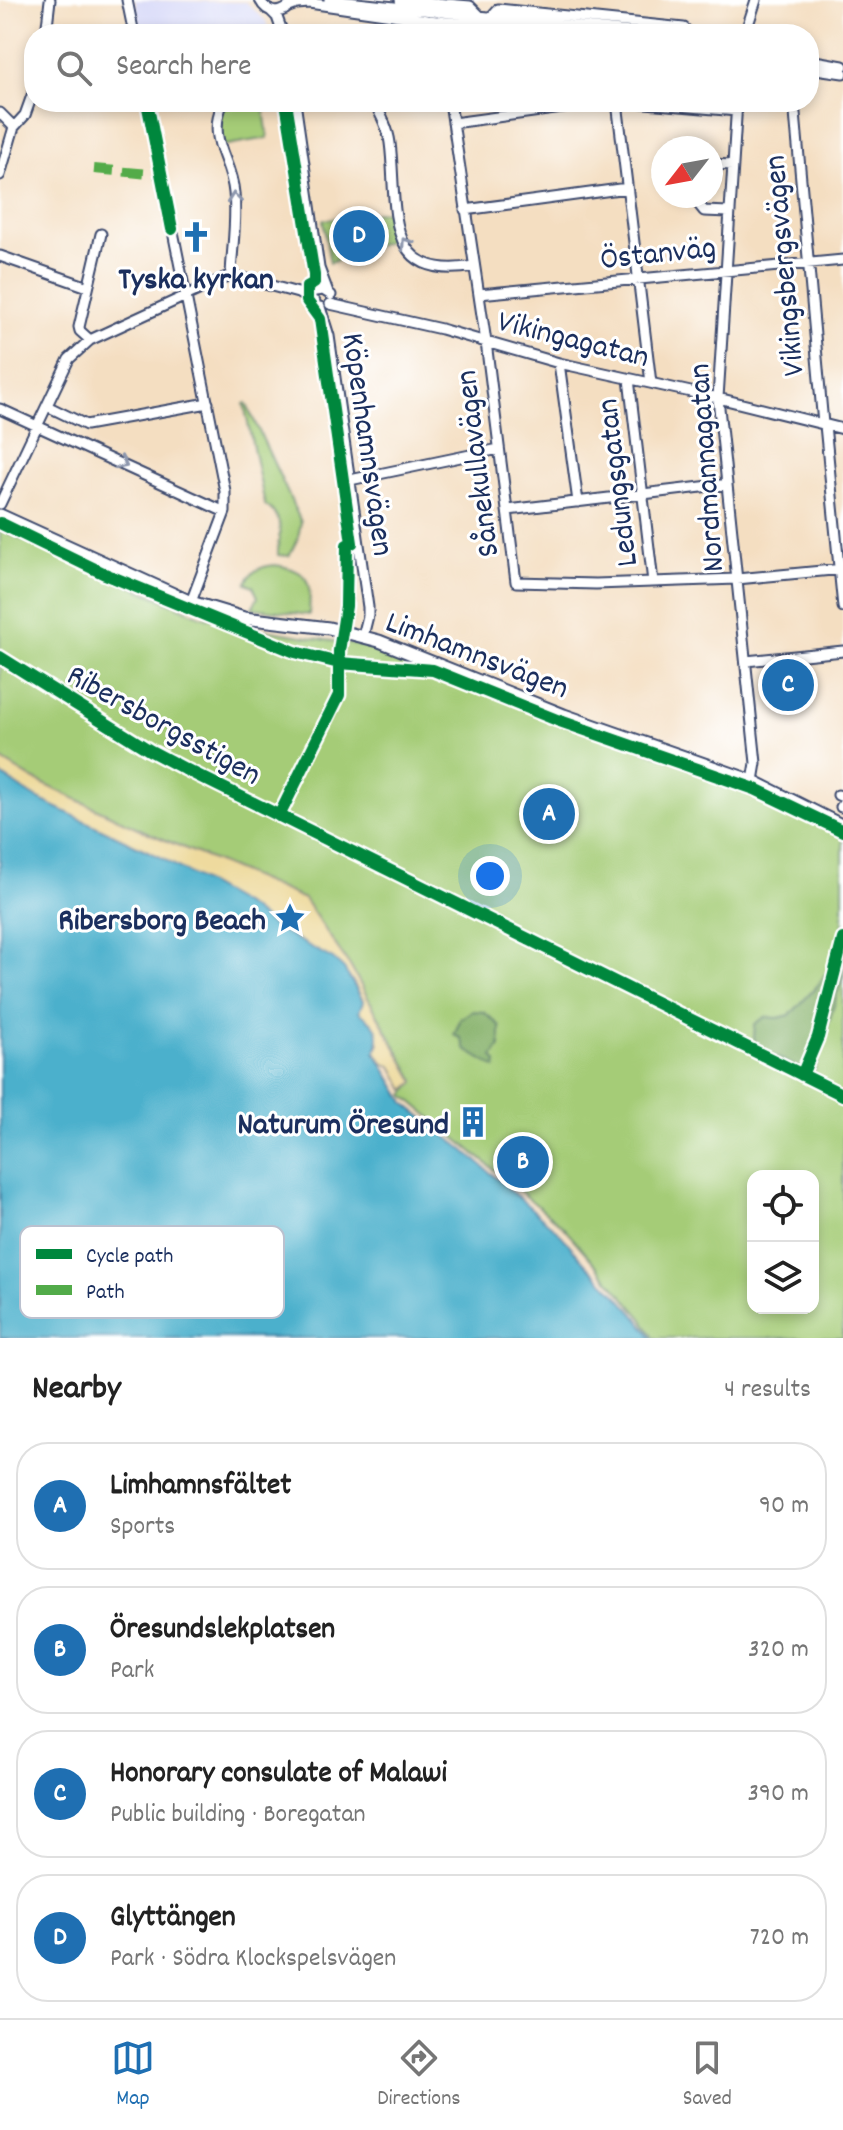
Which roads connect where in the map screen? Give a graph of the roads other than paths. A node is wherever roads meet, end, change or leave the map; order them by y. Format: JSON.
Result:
{"nodes":[{"id":1,"x":50,"y":0,"type":"edge"},
{"id":2,"x":127,"y":0,"type":"edge"},
{"id":3,"x":260,"y":0,"type":"edge"},
{"id":4,"x":329,"y":0,"type":"edge"},
{"id":5,"x":400,"y":0,"type":"edge"},
{"id":6,"x":756,"y":0,"type":"edge"},
{"id":7,"x":289,"y":6,"type":"edge"},
{"id":8,"x":271,"y":11,"type":"junction"},
{"id":9,"x":485,"y":18,"type":"junction"},
{"id":10,"x":439,"y":21,"type":"junction"},
{"id":11,"x":47,"y":24,"type":"edge"},
{"id":12,"x":132,"y":24,"type":"edge"},
{"id":13,"x":280,"y":24,"type":"edge"},
{"id":14,"x":439,"y":24,"type":"edge"},
{"id":15,"x":471,"y":24,"type":"edge"},
{"id":16,"x":546,"y":24,"type":"edge"},
{"id":17,"x":647,"y":24,"type":"edge"},
{"id":18,"x":748,"y":24,"type":"edge"},
{"id":19,"x":819,"y":62,"type":"edge"},
{"id":20,"x":843,"y":66,"type":"edge"},
{"id":21,"x":819,"y":69,"type":"edge"},
{"id":22,"x":843,"y":73,"type":"edge"},
{"id":23,"x":26,"y":112,"type":"edge"},
{"id":24,"x":149,"y":112,"type":"edge"},
{"id":25,"x":219,"y":112,"type":"edge"},
{"id":26,"x":296,"y":112,"type":"edge"},
{"id":27,"x":378,"y":112,"type":"edge"},
{"id":28,"x":451,"y":112,"type":"edge"},
{"id":29,"x":533,"y":112,"type":"edge"},
{"id":30,"x":618,"y":112,"type":"edge"},
{"id":31,"x":736,"y":112,"type":"edge"},
{"id":32,"x":795,"y":112,"type":"edge"},
{"id":33,"x":0,"y":113,"type":"edge"},
{"id":34,"x":453,"y":123,"type":"junction"},
{"id":35,"x":14,"y":127,"type":"junction"},
{"id":36,"x":723,"y":165,"type":"edge"},
{"id":37,"x":732,"y":165,"type":"junction"},
{"id":38,"x":0,"y":175,"type":"edge"},
{"id":39,"x":627,"y":188,"type":"junction"},
{"id":40,"x":702,"y":208,"type":"edge"},
{"id":41,"x":465,"y":210,"type":"junction"},
{"id":42,"x":729,"y":212,"type":"junction"},
{"id":43,"x":101,"y":234,"type":"dead end"},
{"id":44,"x":0,"y":256,"type":"edge"},
{"id":45,"x":843,"y":260,"type":"edge"},
{"id":46,"x":808,"y":264,"type":"junction"},
{"id":47,"x":474,"y":266,"type":"junction"},
{"id":48,"x":726,"y":270,"type":"junction"},
{"id":49,"x":231,"y":275,"type":"junction"},
{"id":50,"x":639,"y":279,"type":"junction"},
{"id":51,"x":88,"y":287,"type":"junction"},
{"id":52,"x":479,"y":294,"type":"junction"},
{"id":53,"x":187,"y":296,"type":"junction"},
{"id":54,"x":326,"y":300,"type":"junction"},
{"id":55,"x":90,"y":340,"type":"junction"},
{"id":56,"x":486,"y":342,"type":"junction"},
{"id":57,"x":559,"y":363,"type":"junction"},
{"id":58,"x":629,"y":379,"type":"junction"},
{"id":59,"x":651,"y":383,"type":"junction"},
{"id":60,"x":718,"y":398,"type":"junction"},
{"id":61,"x":208,"y":403,"type":"junction"},
{"id":62,"x":47,"y":406,"type":"junction"},
{"id":63,"x":0,"y":409,"type":"edge"},
{"id":64,"x":86,"y":425,"type":"junction"},
{"id":65,"x":824,"y":425,"type":"junction"},
{"id":66,"x":36,"y":427,"type":"junction"},
{"id":67,"x":843,"y":429,"type":"edge"},
{"id":68,"x":78,"y":444,"type":"junction"},
{"id":69,"x":499,"y":449,"type":"junction"},
{"id":70,"x":350,"y":480,"type":"junction"},
{"id":71,"x":727,"y":484,"type":"junction"},
{"id":72,"x":644,"y":494,"type":"junction"},
{"id":73,"x":578,"y":502,"type":"junction"},
{"id":74,"x":0,"y":504,"type":"edge"},
{"id":75,"x":508,"y":510,"type":"junction"},
{"id":76,"x":225,"y":512,"type":"junction"},
{"id":77,"x":0,"y":515,"type":"edge"},
{"id":78,"x":841,"y":570,"type":"edge"},
{"id":79,"x":737,"y":579,"type":"junction"},
{"id":80,"x":653,"y":582,"type":"junction"},
{"id":81,"x":191,"y":602,"type":"junction"},
{"id":82,"x":843,"y":607,"type":"edge"},
{"id":83,"x":363,"y":636,"type":"junction"},
{"id":84,"x":843,"y":651,"type":"edge"},
{"id":85,"x":746,"y":661,"type":"junction"},
{"id":86,"x":753,"y":781,"type":"junction"},
{"id":87,"x":843,"y":826,"type":"edge"}],
"edges":[{"from":1,"to":11,"type":"street"},
{"from":2,"to":12,"type":"street"},
{"from":3,"to":8,"type":"street"},
{"from":4,"to":9,"type":"street"},
{"from":5,"to":9,"type":"street"},
{"from":6,"to":18,"type":"street"},
{"from":7,"to":8,"type":"street"},
{"from":7,"to":10,"type":"street"},
{"from":8,"to":13,"type":"street"},
{"from":9,"to":16,"type":"street"},
{"from":9,"to":17,"type":"street"},
{"from":10,"to":14,"type":"street"},
{"from":10,"to":15,"type":"street"},
{"from":19,"to":20,"type":"street"},
{"from":21,"to":22,"type":"street"},
{"from":23,"to":35,"type":"street"},
{"from":24,"to":53,"type":"street"},
{"from":49,"to":25,"type":"street","one_way":true},
{"from":26,"to":54,"type":"street","name":"Köpenhamnsvägen"},
{"from":47,"to":27,"type":"street","one_way":true},
{"from":28,"to":34,"type":"street","name":"Sånekullavägen"},
{"from":29,"to":34,"type":"street"},
{"from":30,"to":39,"type":"street"},
{"from":31,"to":37,"type":"street","name":"Nordmannagatan"},
{"from":32,"to":46,"type":"street","name":"Vikingsbergsvägen"},
{"from":33,"to":35,"type":"street"},
{"from":34,"to":41,"type":"street","name":"Sånekullavägen"},
{"from":35,"to":38,"type":"street"},
{"from":36,"to":37,"type":"street"},
{"from":37,"to":42,"type":"street","name":"Nordmannagatan"},
{"from":39,"to":41,"type":"street"},
{"from":39,"to":50,"type":"street"},
{"from":40,"to":42,"type":"street"},
{"from":41,"to":47,"type":"street","name":"Sånekullavägen"},
{"from":42,"to":48,"type":"street","name":"Nordmannagatan"},
{"from":43,"to":51,"type":"street"},
{"from":44,"to":51,"type":"street"},
{"from":45,"to":46,"type":"street","name":"Östanväg"},
{"from":46,"to":48,"type":"street","name":"Östanväg"},
{"from":46,"to":65,"type":"street","name":"Vikingsbergsvägen"},
{"from":47,"to":52,"type":"street","name":"Sånekullavägen"},
{"from":48,"to":50,"type":"street","name":"Östanväg"},
{"from":48,"to":60,"type":"street","name":"Nordmannagatan"},
{"from":49,"to":53,"type":"street"},
{"from":49,"to":54,"type":"street","name":"Vikingagatan"},
{"from":50,"to":52,"type":"street","name":"Östanväg"},
{"from":50,"to":59,"type":"street"},
{"from":51,"to":55,"type":"street"},
{"from":52,"to":56,"type":"street","name":"Sånekullavägen"},
{"from":53,"to":55,"type":"street"},
{"from":53,"to":61,"type":"street"},
{"from":54,"to":56,"type":"street","name":"Vikingagatan"},
{"from":54,"to":70,"type":"street","name":"Köpenhamnsvägen"},
{"from":55,"to":62,"type":"street"},
{"from":56,"to":57,"type":"street","name":"Vikingagatan"},
{"from":56,"to":69,"type":"street","name":"Sånekullavägen"},
{"from":57,"to":58,"type":"street","name":"Vikingagatan"},
{"from":57,"to":73,"type":"street"},
{"from":58,"to":59,"type":"street","name":"Vikingagatan"},
{"from":58,"to":72,"type":"street","name":"Ledungsgatan"},
{"from":59,"to":60,"type":"street","name":"Vikingagatan"},
{"from":60,"to":65,"type":"street","name":"Vikingagatan"},
{"from":60,"to":71,"type":"street","name":"Nordmannagatan"},
{"from":61,"to":64,"type":"street"},
{"from":61,"to":76,"type":"street"},
{"from":62,"to":64,"type":"street"},
{"from":62,"to":66,"type":"street"},
{"from":63,"to":66,"type":"street"},
{"from":64,"to":68,"type":"street"},
{"from":65,"to":67,"type":"street","name":"Vikingagatan"},
{"from":65,"to":78,"type":"street","name":"Vikingsbergsvägen"},
{"from":66,"to":68,"type":"street"},
{"from":66,"to":74,"type":"street"},
{"from":68,"to":76,"type":"street","one_way":true},
{"from":69,"to":70,"type":"street"},
{"from":69,"to":75,"type":"street","name":"Sånekullavägen"},
{"from":70,"to":83,"type":"street","name":"Köpenhamnsvägen"},
{"from":71,"to":72,"type":"street"},
{"from":71,"to":79,"type":"street","name":"Nordmannagatan"},
{"from":72,"to":73,"type":"street"},
{"from":72,"to":80,"type":"street","name":"Ledungsgatan"},
{"from":73,"to":75,"type":"street"},
{"from":75,"to":80,"type":"street","name":"Sånekullavägen"},
{"from":76,"to":81,"type":"street"},
{"from":77,"to":81,"type":"main road","name":"Limhamnsvägen"},
{"from":78,"to":79,"type":"street"},
{"from":78,"to":82,"type":"street","name":"Vikingsbergsvägen"},
{"from":79,"to":80,"type":"street"},
{"from":79,"to":85,"type":"street","name":"Nordmannagatan"},
{"from":81,"to":83,"type":"main road","name":"Limhamnsvägen"},
{"from":83,"to":86,"type":"main road","name":"Limhamnsvägen"},
{"from":84,"to":85,"type":"street"},
{"from":85,"to":86,"type":"street","name":"Nordmannagatan"},
{"from":86,"to":87,"type":"main road","name":"Limhamnsvägen"}]}
